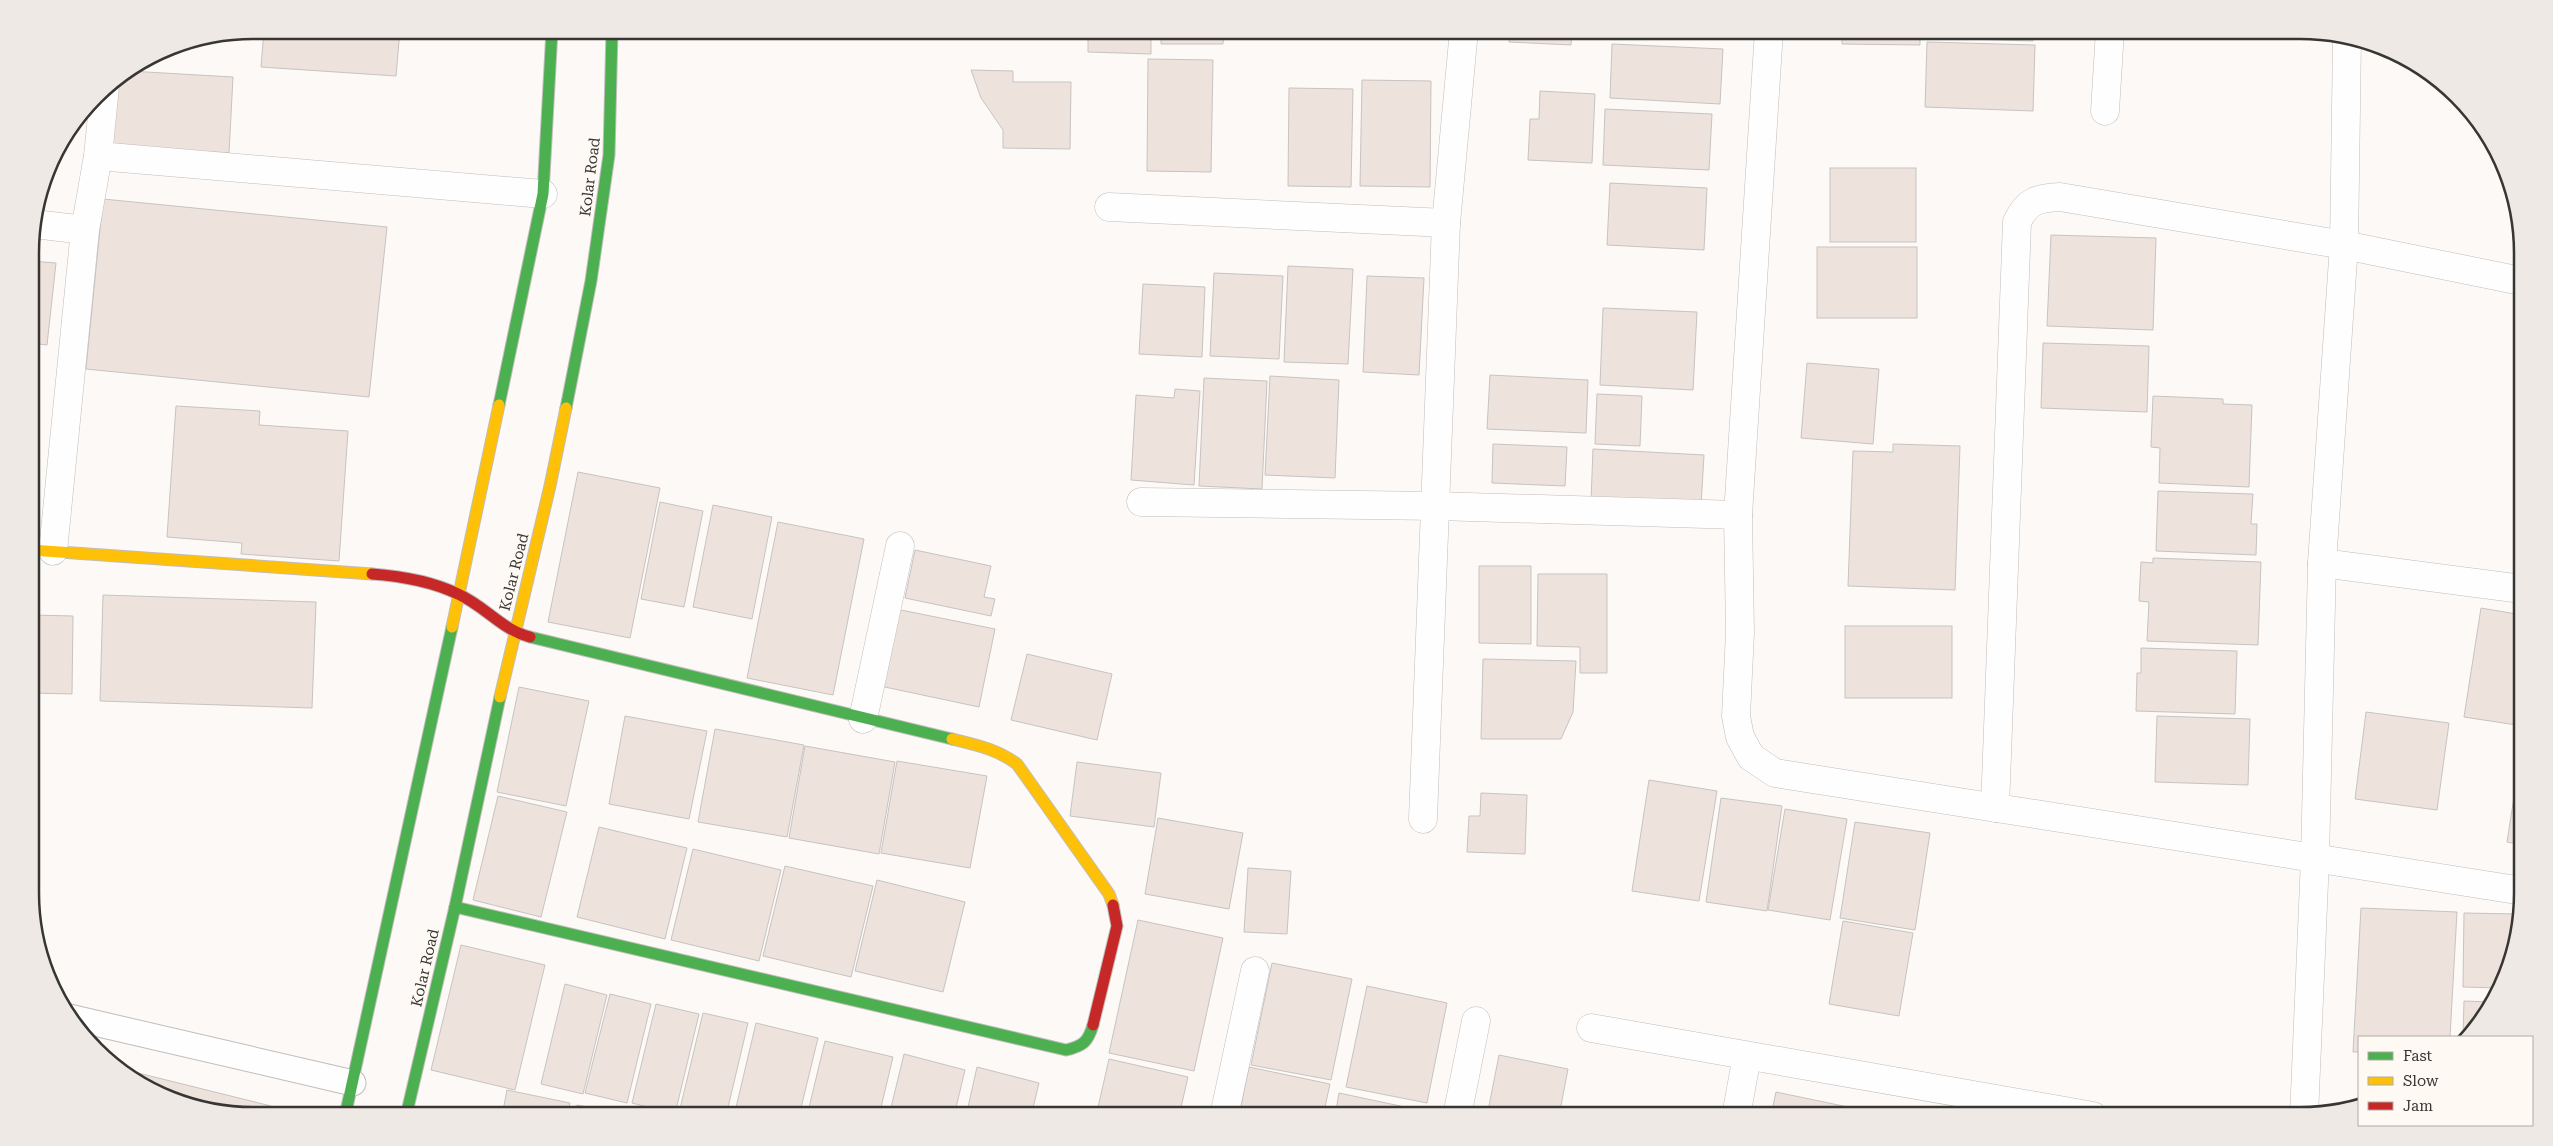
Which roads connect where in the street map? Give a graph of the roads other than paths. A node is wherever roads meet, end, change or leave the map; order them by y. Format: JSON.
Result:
{"nodes":[{"id":1,"x":552,"y":39,"type":"edge"},
{"id":2,"x":612,"y":39,"type":"edge"},
{"id":3,"x":1463,"y":39,"type":"edge"},
{"id":4,"x":1768,"y":39,"type":"edge"},
{"id":5,"x":2109,"y":39,"type":"edge"},
{"id":6,"x":2347,"y":44,"type":"edge"},
{"id":7,"x":104,"y":99,"type":"edge"},
{"id":8,"x":2105,"y":111,"type":"dead end"},
{"id":9,"x":98,"y":156,"type":"junction"},
{"id":10,"x":543,"y":194,"type":"junction"},
{"id":11,"x":1109,"y":207,"type":"dead end"},
{"id":12,"x":1446,"y":223,"type":"junction"},
{"id":13,"x":41,"y":225,"type":"edge"},
{"id":14,"x":86,"y":230,"type":"junction"},
{"id":15,"x":2344,"y":245,"type":"junction"},
{"id":16,"x":2514,"y":280,"type":"edge"},
{"id":17,"x":1141,"y":502,"type":"dead end"},
{"id":18,"x":1437,"y":506,"type":"junction"},
{"id":19,"x":1738,"y":515,"type":"junction"},
{"id":20,"x":900,"y":546,"type":"dead end"},
{"id":21,"x":42,"y":551,"type":"edge"},
{"id":22,"x":2322,"y":563,"type":"junction"},
{"id":23,"x":2514,"y":588,"type":"edge"},
{"id":24,"x":459,"y":594,"type":"junction"},
{"id":25,"x":514,"y":633,"type":"junction"},
{"id":26,"x":863,"y":719,"type":"junction"},
{"id":27,"x":1995,"y":808,"type":"junction"},
{"id":28,"x":1423,"y":819,"type":"dead end"},
{"id":29,"x":2315,"y":859,"type":"junction"},
{"id":30,"x":2514,"y":890,"type":"edge"},
{"id":31,"x":455,"y":907,"type":"junction"},
{"id":32,"x":1255,"y":971,"type":"dead end"},
{"id":33,"x":80,"y":1020,"type":"edge"},
{"id":34,"x":1476,"y":1021,"type":"dead end"},
{"id":35,"x":1591,"y":1028,"type":"dead end"},
{"id":36,"x":1747,"y":1056,"type":"junction"},
{"id":37,"x":354,"y":1083,"type":"junction"},
{"id":38,"x":347,"y":1107,"type":"edge"},
{"id":39,"x":408,"y":1107,"type":"edge"},
{"id":40,"x":1226,"y":1107,"type":"edge"},
{"id":41,"x":1459,"y":1107,"type":"edge"},
{"id":42,"x":1738,"y":1107,"type":"edge"},
{"id":43,"x":2041,"y":1107,"type":"edge"},
{"id":44,"x":2304,"y":1107,"type":"edge"}],
"edges":[{"from":1,"to":10,"type":"main road"},
{"from":2,"to":25,"type":"main road","name":"Kolar Road"},
{"from":3,"to":12,"type":"street"},
{"from":4,"to":19,"type":"street"},
{"from":5,"to":8,"type":"street"},
{"from":6,"to":15,"type":"street"},
{"from":7,"to":9,"type":"street"},
{"from":9,"to":10,"type":"street"},
{"from":9,"to":14,"type":"street"},
{"from":10,"to":24,"type":"main road"},
{"from":11,"to":12,"type":"street"},
{"from":12,"to":18,"type":"street"},
{"from":13,"to":14,"type":"street"},
{"from":14,"to":21,"type":"street"},
{"from":15,"to":16,"type":"street"},
{"from":15,"to":22,"type":"street"},
{"from":15,"to":27,"type":"street"},
{"from":17,"to":18,"type":"street"},
{"from":18,"to":19,"type":"street"},
{"from":18,"to":28,"type":"street"},
{"from":19,"to":27,"type":"street"},
{"from":20,"to":26,"type":"street"},
{"from":21,"to":24,"type":"main road"},
{"from":22,"to":23,"type":"street"},
{"from":22,"to":29,"type":"street"},
{"from":24,"to":25,"type":"main road"},
{"from":24,"to":37,"type":"main road"},
{"from":25,"to":26,"type":"main road"},
{"from":25,"to":31,"type":"main road","name":"Kolar Road"},
{"from":26,"to":31,"type":"main road"},
{"from":27,"to":29,"type":"street"},
{"from":29,"to":30,"type":"street"},
{"from":29,"to":44,"type":"street"},
{"from":31,"to":39,"type":"main road","name":"Kolar Road"},
{"from":32,"to":40,"type":"street"},
{"from":33,"to":37,"type":"lane"},
{"from":34,"to":41,"type":"street"},
{"from":35,"to":36,"type":"street"},
{"from":36,"to":42,"type":"street"},
{"from":36,"to":43,"type":"street"},
{"from":37,"to":38,"type":"main road"}]}
